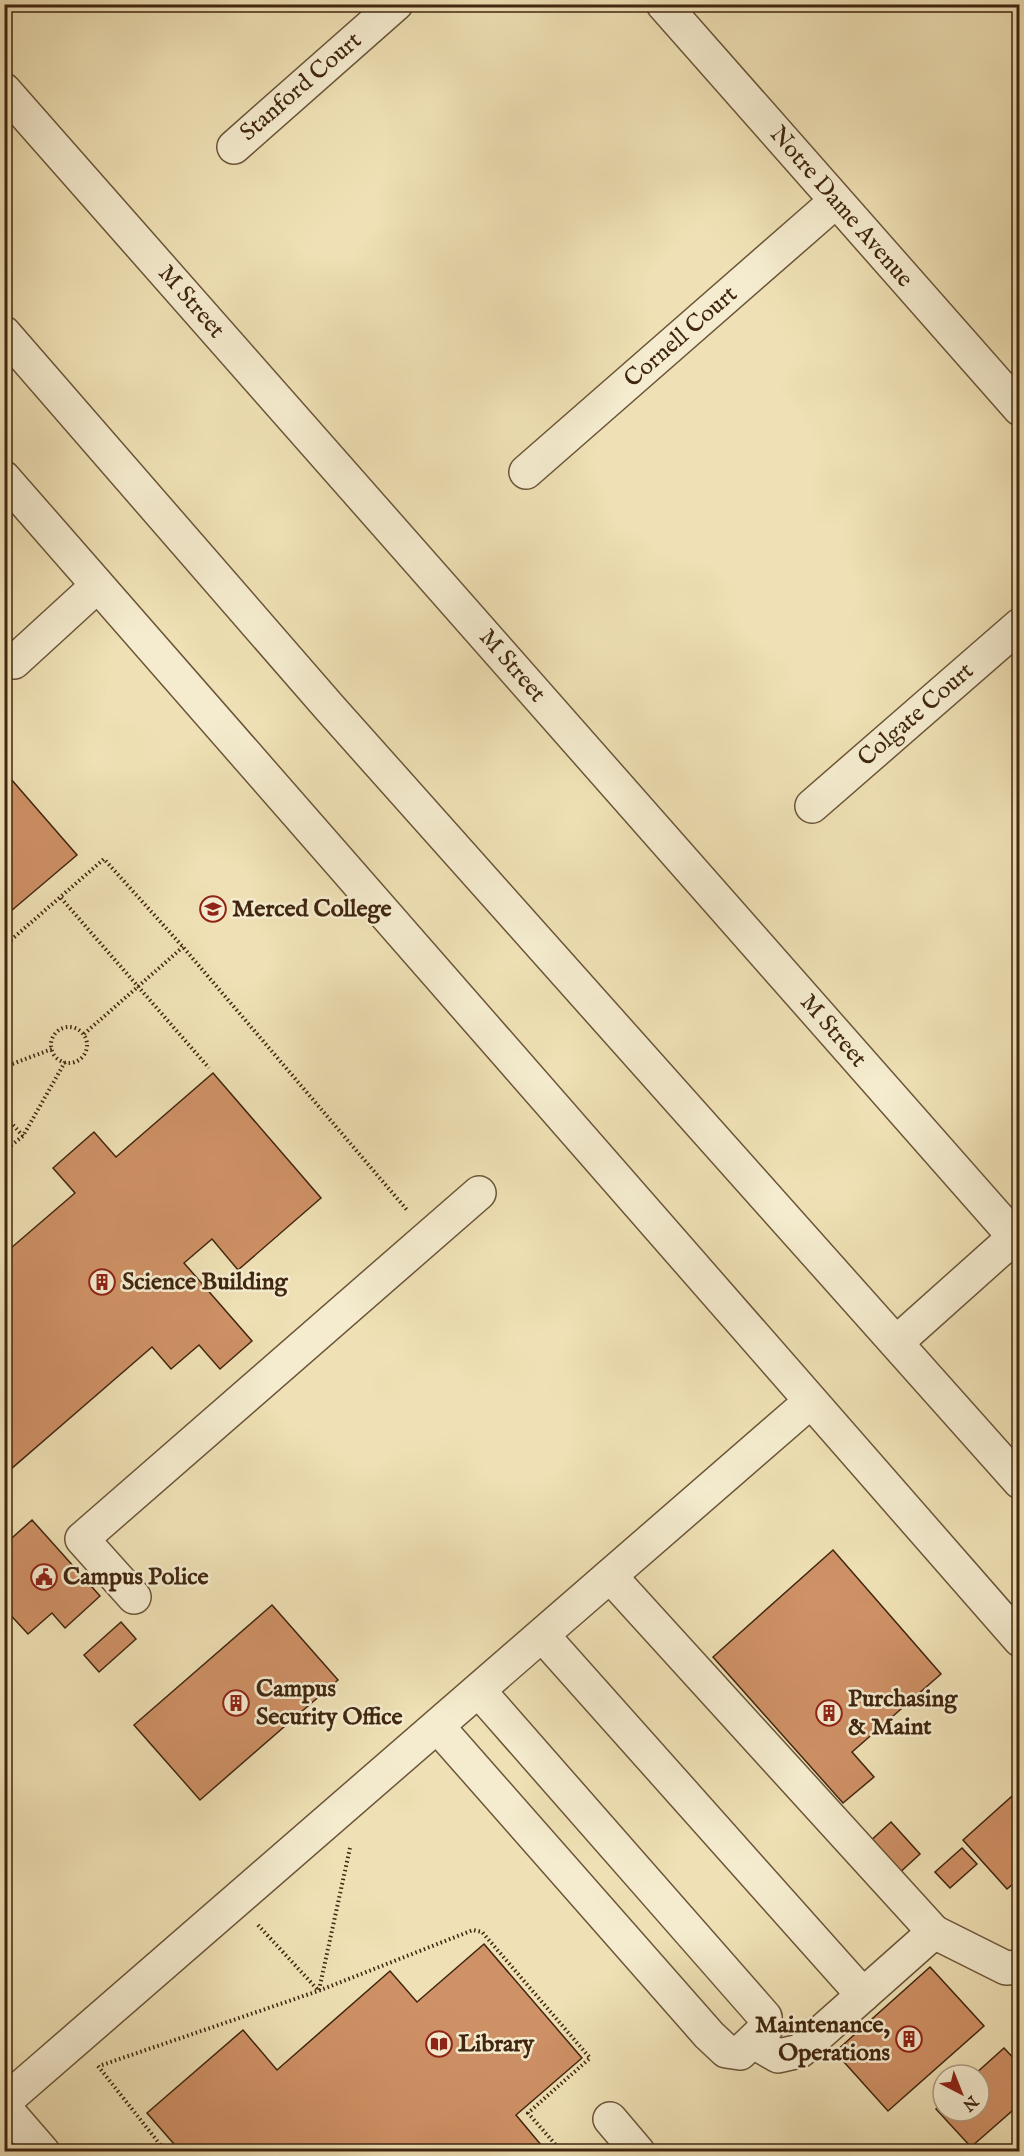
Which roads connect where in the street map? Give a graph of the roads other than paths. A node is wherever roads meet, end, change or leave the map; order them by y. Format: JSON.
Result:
{"nodes":[{"id":1,"x":396,"y":4,"type":"edge"},
{"id":2,"x":663,"y":4,"type":"edge"},
{"id":3,"x":4,"y":90,"type":"edge"},
{"id":4,"x":234,"y":147,"type":"dead end"},
{"id":5,"x":836,"y":201,"type":"junction"},
{"id":6,"x":4,"y":333,"type":"edge"},
{"id":7,"x":1020,"y":409,"type":"edge"},
{"id":8,"x":526,"y":472,"type":"dead end"},
{"id":9,"x":4,"y":478,"type":"edge"},
{"id":10,"x":98,"y":586,"type":"junction"},
{"id":11,"x":1020,"y":625,"type":"edge"},
{"id":12,"x":14,"y":662,"type":"dead end"},
{"id":13,"x":812,"y":806,"type":"dead end"},
{"id":14,"x":479,"y":1193,"type":"dead end"},
{"id":15,"x":1018,"y":1237,"type":"edge"},
{"id":16,"x":897,"y":1342,"type":"junction"},
{"id":17,"x":810,"y":1402,"type":"junction"},
{"id":18,"x":1020,"y":1482,"type":"edge"},
{"id":19,"x":610,"y":1576,"type":"junction"},
{"id":20,"x":134,"y":1597,"type":"dead end"},
{"id":21,"x":543,"y":1636,"type":"junction"},
{"id":22,"x":1020,"y":1640,"type":"edge"},
{"id":23,"x":479,"y":1691,"type":"junction"},
{"id":24,"x":438,"y":1727,"type":"junction"},
{"id":25,"x":934,"y":1932,"type":"junction"},
{"id":26,"x":1020,"y":1967,"type":"edge"},
{"id":27,"x":863,"y":1995,"type":"junction"},
{"id":28,"x":754,"y":2042,"type":"junction"},
{"id":29,"x":4,"y":2102,"type":"edge"},
{"id":30,"x":4,"y":2107,"type":"edge"},
{"id":31,"x":610,"y":2119,"type":"dead end"},
{"id":32,"x":43,"y":2151,"type":"edge"},
{"id":33,"x":638,"y":2151,"type":"edge"}],
"edges":[{"from":1,"to":4,"type":"street","name":"Stanford Court"},
{"from":2,"to":5,"type":"street","name":"Notre Dame Avenue"},
{"from":3,"to":15,"type":"street","name":"M Street"},
{"from":5,"to":7,"type":"street","name":"Notre Dame Avenue"},
{"from":5,"to":8,"type":"street","name":"Cornell Court"},
{"from":6,"to":16,"type":"street"},
{"from":9,"to":10,"type":"street"},
{"from":10,"to":12,"type":"street"},
{"from":10,"to":17,"type":"street"},
{"from":11,"to":13,"type":"street","name":"Colgate Court"},
{"from":14,"to":20,"type":"street"},
{"from":15,"to":16,"type":"street"},
{"from":16,"to":18,"type":"street"},
{"from":17,"to":19,"type":"street"},
{"from":17,"to":22,"type":"street"},
{"from":19,"to":21,"type":"street"},
{"from":19,"to":25,"type":"street"},
{"from":21,"to":23,"type":"street"},
{"from":21,"to":27,"type":"street"},
{"from":23,"to":24,"type":"street"},
{"from":23,"to":28,"type":"street"},
{"from":24,"to":28,"type":"street"},
{"from":24,"to":29,"type":"street"},
{"from":25,"to":26,"type":"street"},
{"from":25,"to":27,"type":"street"},
{"from":27,"to":28,"type":"street"},
{"from":30,"to":32,"type":"street"},
{"from":31,"to":33,"type":"street"}]}
